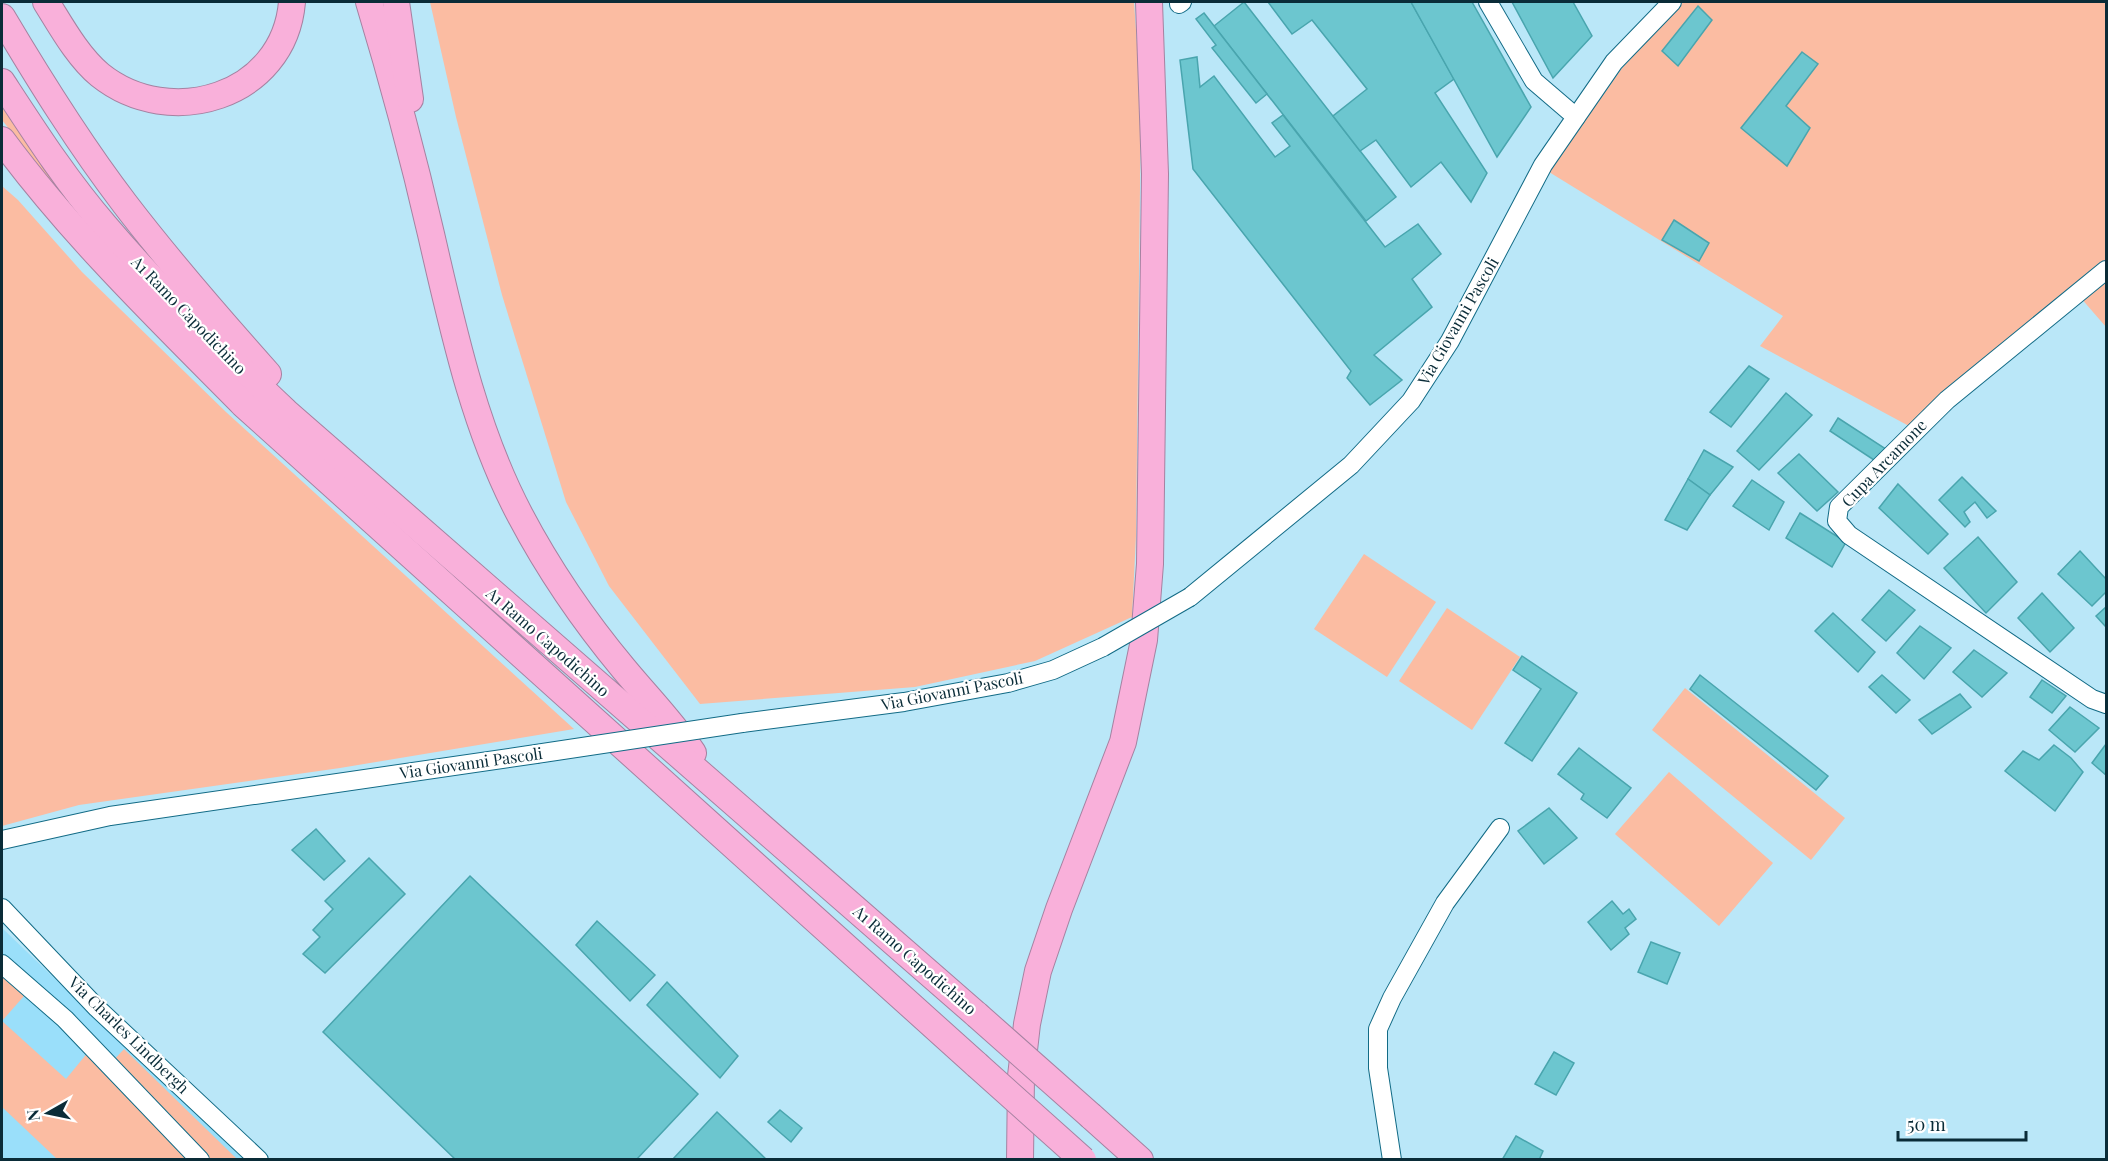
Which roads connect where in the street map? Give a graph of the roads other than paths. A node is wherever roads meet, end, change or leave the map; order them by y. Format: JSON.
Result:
{"nodes":[{"id":1,"x":46,"y":2,"type":"edge"},
{"id":2,"x":292,"y":2,"type":"edge"},
{"id":3,"x":369,"y":2,"type":"edge"},
{"id":4,"x":396,"y":2,"type":"edge"},
{"id":5,"x":1149,"y":2,"type":"edge"},
{"id":6,"x":1488,"y":2,"type":"edge"},
{"id":7,"x":1672,"y":2,"type":"edge"},
{"id":8,"x":2,"y":17,"type":"edge"},
{"id":9,"x":2,"y":82,"type":"edge"},
{"id":10,"x":1576,"y":117,"type":"junction"},
{"id":11,"x":2,"y":140,"type":"edge"},
{"id":12,"x":423,"y":201,"type":"junction"},
{"id":13,"x":2106,"y":270,"type":"edge"},
{"id":14,"x":354,"y":471,"type":"junction"},
{"id":15,"x":2106,"y":704,"type":"edge"},
{"id":16,"x":716,"y":788,"type":"junction"},
{"id":17,"x":1500,"y":828,"type":"dead end"},
{"id":18,"x":2,"y":840,"type":"edge"},
{"id":19,"x":2,"y":908,"type":"edge"},
{"id":20,"x":2,"y":964,"type":"edge"},
{"id":21,"x":200,"y":1160,"type":"edge"},
{"id":22,"x":259,"y":1160,"type":"edge"},
{"id":23,"x":1020,"y":1160,"type":"edge"},
{"id":24,"x":1083,"y":1160,"type":"edge"},
{"id":25,"x":1140,"y":1160,"type":"edge"},
{"id":26,"x":1392,"y":1160,"type":"edge"}],
"edges":[{"from":1,"to":2,"type":"highway"},
{"from":3,"to":12,"type":"highway"},
{"from":4,"to":12,"type":"highway"},
{"from":5,"to":23,"type":"highway"},
{"from":6,"to":10,"type":"street"},
{"from":7,"to":10,"type":"street","name":"Via Giovanni Pascoli"},
{"from":8,"to":14,"type":"highway"},
{"from":9,"to":14,"type":"highway","name":"A1 Ramo Capodichino"},
{"from":10,"to":18,"type":"street","name":"Via Giovanni Pascoli","bridge":true},
{"from":11,"to":24,"type":"highway","name":"A1 Ramo Capodichino","bridge":true},
{"from":12,"to":16,"type":"highway"},
{"from":13,"to":15,"type":"street","name":"Cupa Arcamone"},
{"from":14,"to":16,"type":"highway","name":"A1 Ramo Capodichino"},
{"from":16,"to":25,"type":"highway","name":"A1 Ramo Capodichino","bridge":true},
{"from":17,"to":26,"type":"street"},
{"from":19,"to":22,"type":"street","name":"Via Charles Lindbergh"},
{"from":20,"to":21,"type":"street"}]}
